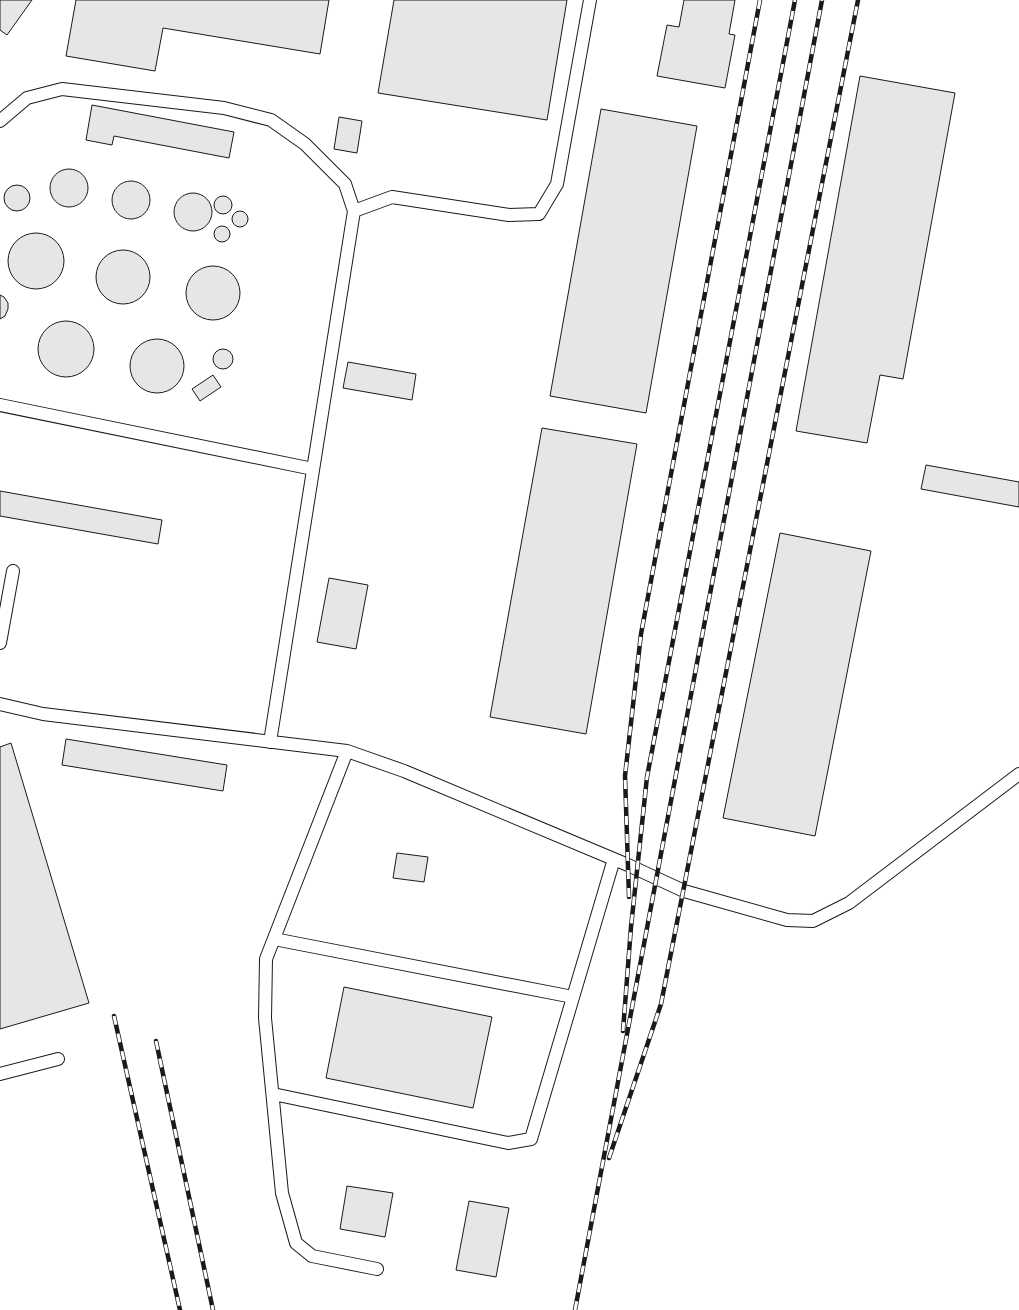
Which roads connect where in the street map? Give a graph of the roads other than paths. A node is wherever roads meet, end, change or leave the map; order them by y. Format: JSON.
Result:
{"nodes":[{"id":1,"x":590,"y":0,"type":"edge"},
{"id":2,"x":0,"y":121,"type":"edge"},
{"id":3,"x":354,"y":211,"type":"junction"},
{"id":4,"x":0,"y":405,"type":"edge"},
{"id":5,"x":313,"y":469,"type":"junction"},
{"id":6,"x":13,"y":571,"type":"dead end"},
{"id":7,"x":0,"y":643,"type":"edge"},
{"id":8,"x":0,"y":704,"type":"edge"},
{"id":9,"x":270,"y":742,"type":"junction"},
{"id":10,"x":347,"y":752,"type":"junction"},
{"id":11,"x":1019,"y":774,"type":"edge"},
{"id":12,"x":614,"y":859,"type":"junction"},
{"id":13,"x":274,"y":939,"type":"junction"},
{"id":14,"x":573,"y":998,"type":"junction"},
{"id":15,"x":58,"y":1059,"type":"dead end"},
{"id":16,"x":0,"y":1074,"type":"edge"},
{"id":17,"x":273,"y":1094,"type":"junction"},
{"id":18,"x":377,"y":1269,"type":"dead end"}],
"edges":[{"from":1,"to":3,"type":"lane"},
{"from":2,"to":3,"type":"lane"},
{"from":3,"to":5,"type":"lane"},
{"from":4,"to":5,"type":"lane"},
{"from":5,"to":9,"type":"lane"},
{"from":6,"to":7,"type":"lane"},
{"from":8,"to":9,"type":"lane"},
{"from":9,"to":10,"type":"lane"},
{"from":10,"to":12,"type":"lane"},
{"from":10,"to":13,"type":"lane"},
{"from":11,"to":12,"type":"lane"},
{"from":12,"to":14,"type":"lane"},
{"from":13,"to":14,"type":"lane"},
{"from":13,"to":17,"type":"lane"},
{"from":14,"to":17,"type":"lane"},
{"from":15,"to":16,"type":"lane"},
{"from":17,"to":18,"type":"lane"}]}
